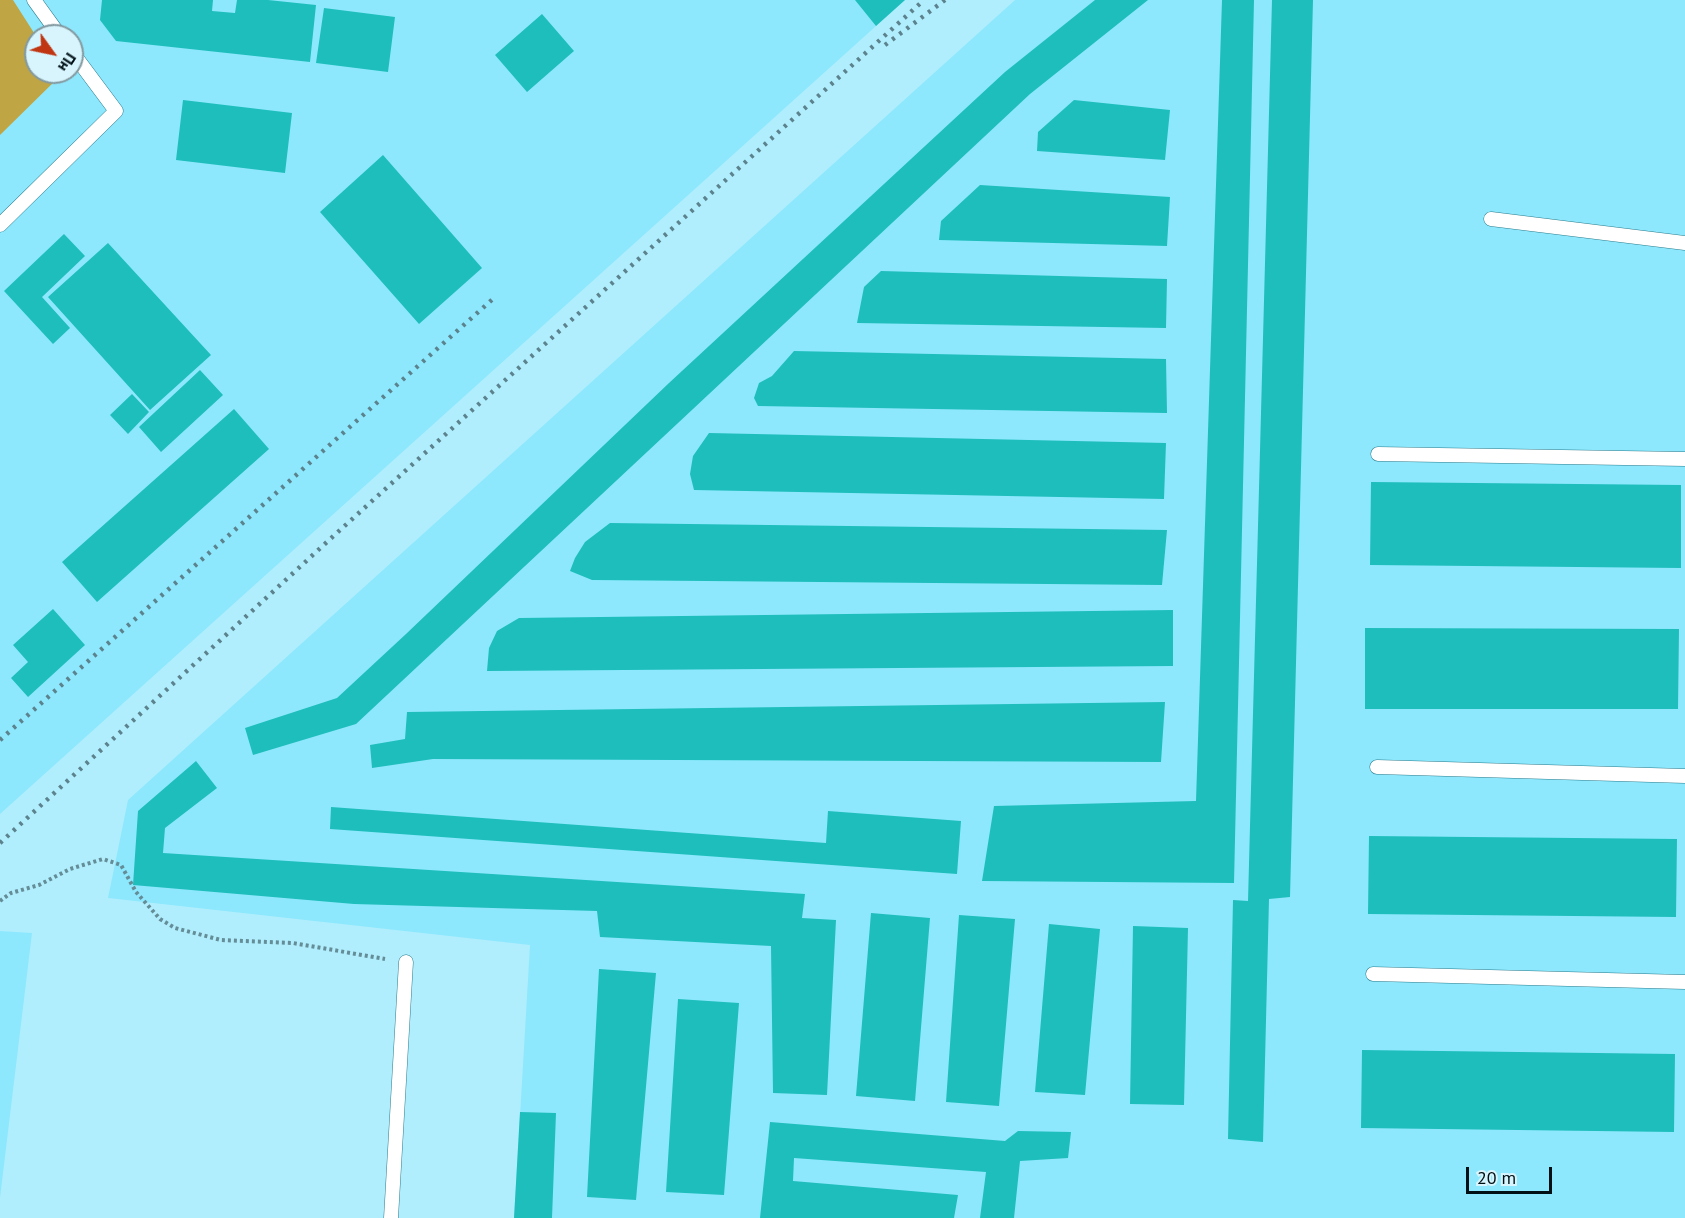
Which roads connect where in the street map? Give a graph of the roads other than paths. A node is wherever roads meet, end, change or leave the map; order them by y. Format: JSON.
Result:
{"nodes":[{"id":1,"x":34,"y":0,"type":"edge"},
{"id":2,"x":51,"y":24,"type":"edge"},
{"id":3,"x":84,"y":68,"type":"edge"},
{"id":4,"x":1491,"y":219,"type":"dead end"},
{"id":5,"x":0,"y":225,"type":"edge"},
{"id":6,"x":1685,"y":243,"type":"edge"},
{"id":7,"x":1378,"y":454,"type":"dead end"},
{"id":8,"x":1685,"y":459,"type":"edge"},
{"id":9,"x":1377,"y":766,"type":"dead end"},
{"id":10,"x":1685,"y":776,"type":"edge"},
{"id":11,"x":406,"y":962,"type":"road end"},
{"id":12,"x":1373,"y":974,"type":"dead end"},
{"id":13,"x":1685,"y":982,"type":"edge"},
{"id":14,"x":391,"y":1218,"type":"edge"}],
"edges":[{"from":1,"to":2,"type":"lane"},
{"from":3,"to":5,"type":"lane"},
{"from":4,"to":6,"type":"lane"},
{"from":7,"to":8,"type":"lane"},
{"from":9,"to":10,"type":"lane"},
{"from":11,"to":14,"type":"lane"},
{"from":12,"to":13,"type":"lane"}]}
